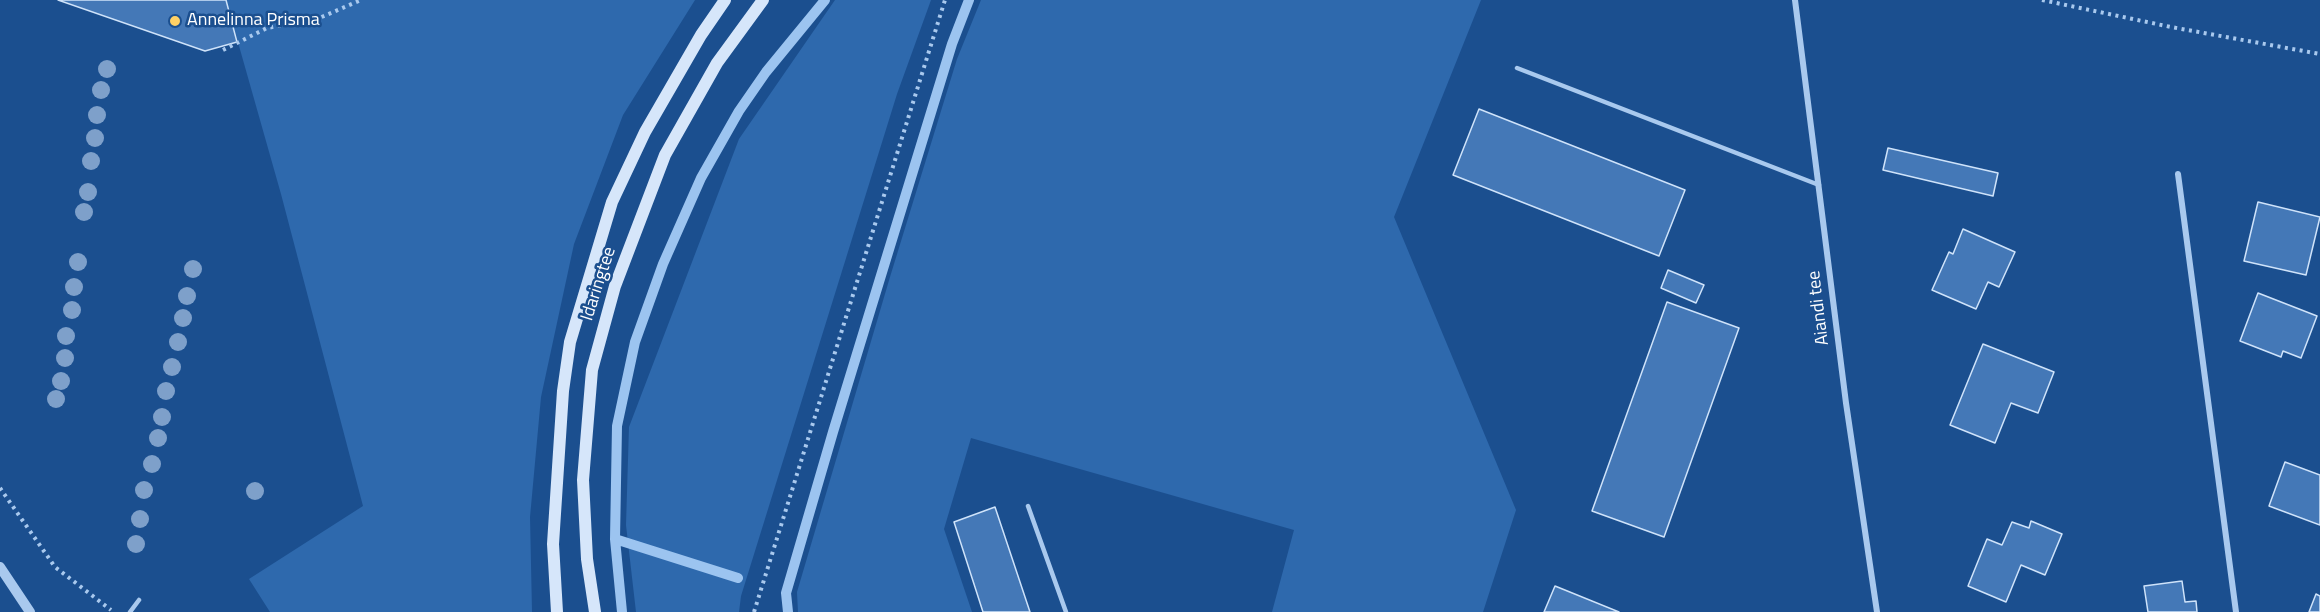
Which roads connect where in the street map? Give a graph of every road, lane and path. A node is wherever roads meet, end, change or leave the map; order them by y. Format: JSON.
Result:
{"nodes":[{"id":1,"x":361,"y":0,"type":"edge"},
{"id":2,"x":725,"y":0,"type":"edge"},
{"id":3,"x":763,"y":0,"type":"edge"},
{"id":4,"x":945,"y":0,"type":"edge"},
{"id":5,"x":1795,"y":0,"type":"edge"},
{"id":6,"x":2042,"y":0,"type":"edge"},
{"id":7,"x":222,"y":50,"type":"dead end"},
{"id":8,"x":2320,"y":54,"type":"edge"},
{"id":9,"x":1517,"y":68,"type":"dead end"},
{"id":10,"x":2178,"y":174,"type":"dead end"},
{"id":11,"x":1819,"y":185,"type":"junction"},
{"id":12,"x":0,"y":488,"type":"edge"},
{"id":13,"x":1028,"y":506,"type":"dead end"},
{"id":14,"x":0,"y":567,"type":"edge"},
{"id":15,"x":139,"y":600,"type":"dead end"},
{"id":16,"x":30,"y":612,"type":"edge"},
{"id":17,"x":113,"y":612,"type":"edge"},
{"id":18,"x":129,"y":612,"type":"edge"},
{"id":19,"x":557,"y":612,"type":"edge"},
{"id":20,"x":596,"y":612,"type":"edge"},
{"id":21,"x":754,"y":612,"type":"edge"},
{"id":22,"x":1066,"y":612,"type":"edge"},
{"id":23,"x":1877,"y":612,"type":"edge"},
{"id":24,"x":2236,"y":612,"type":"edge"}],
"edges":[{"from":1,"to":7,"type":"path"},
{"from":2,"to":19,"type":"main road","name":"Idaringtee"},
{"from":3,"to":20,"type":"main road","name":"Idaringtee"},
{"from":4,"to":21,"type":"path"},
{"from":5,"to":11,"type":"street","name":"Aiandi tee"},
{"from":6,"to":8,"type":"path"},
{"from":9,"to":11,"type":"lane"},
{"from":10,"to":24,"type":"street"},
{"from":11,"to":23,"type":"street","name":"Aiandi tee"},
{"from":12,"to":17,"type":"path"},
{"from":13,"to":22,"type":"lane"},
{"from":14,"to":16,"type":"street"},
{"from":15,"to":18,"type":"lane"}]}
